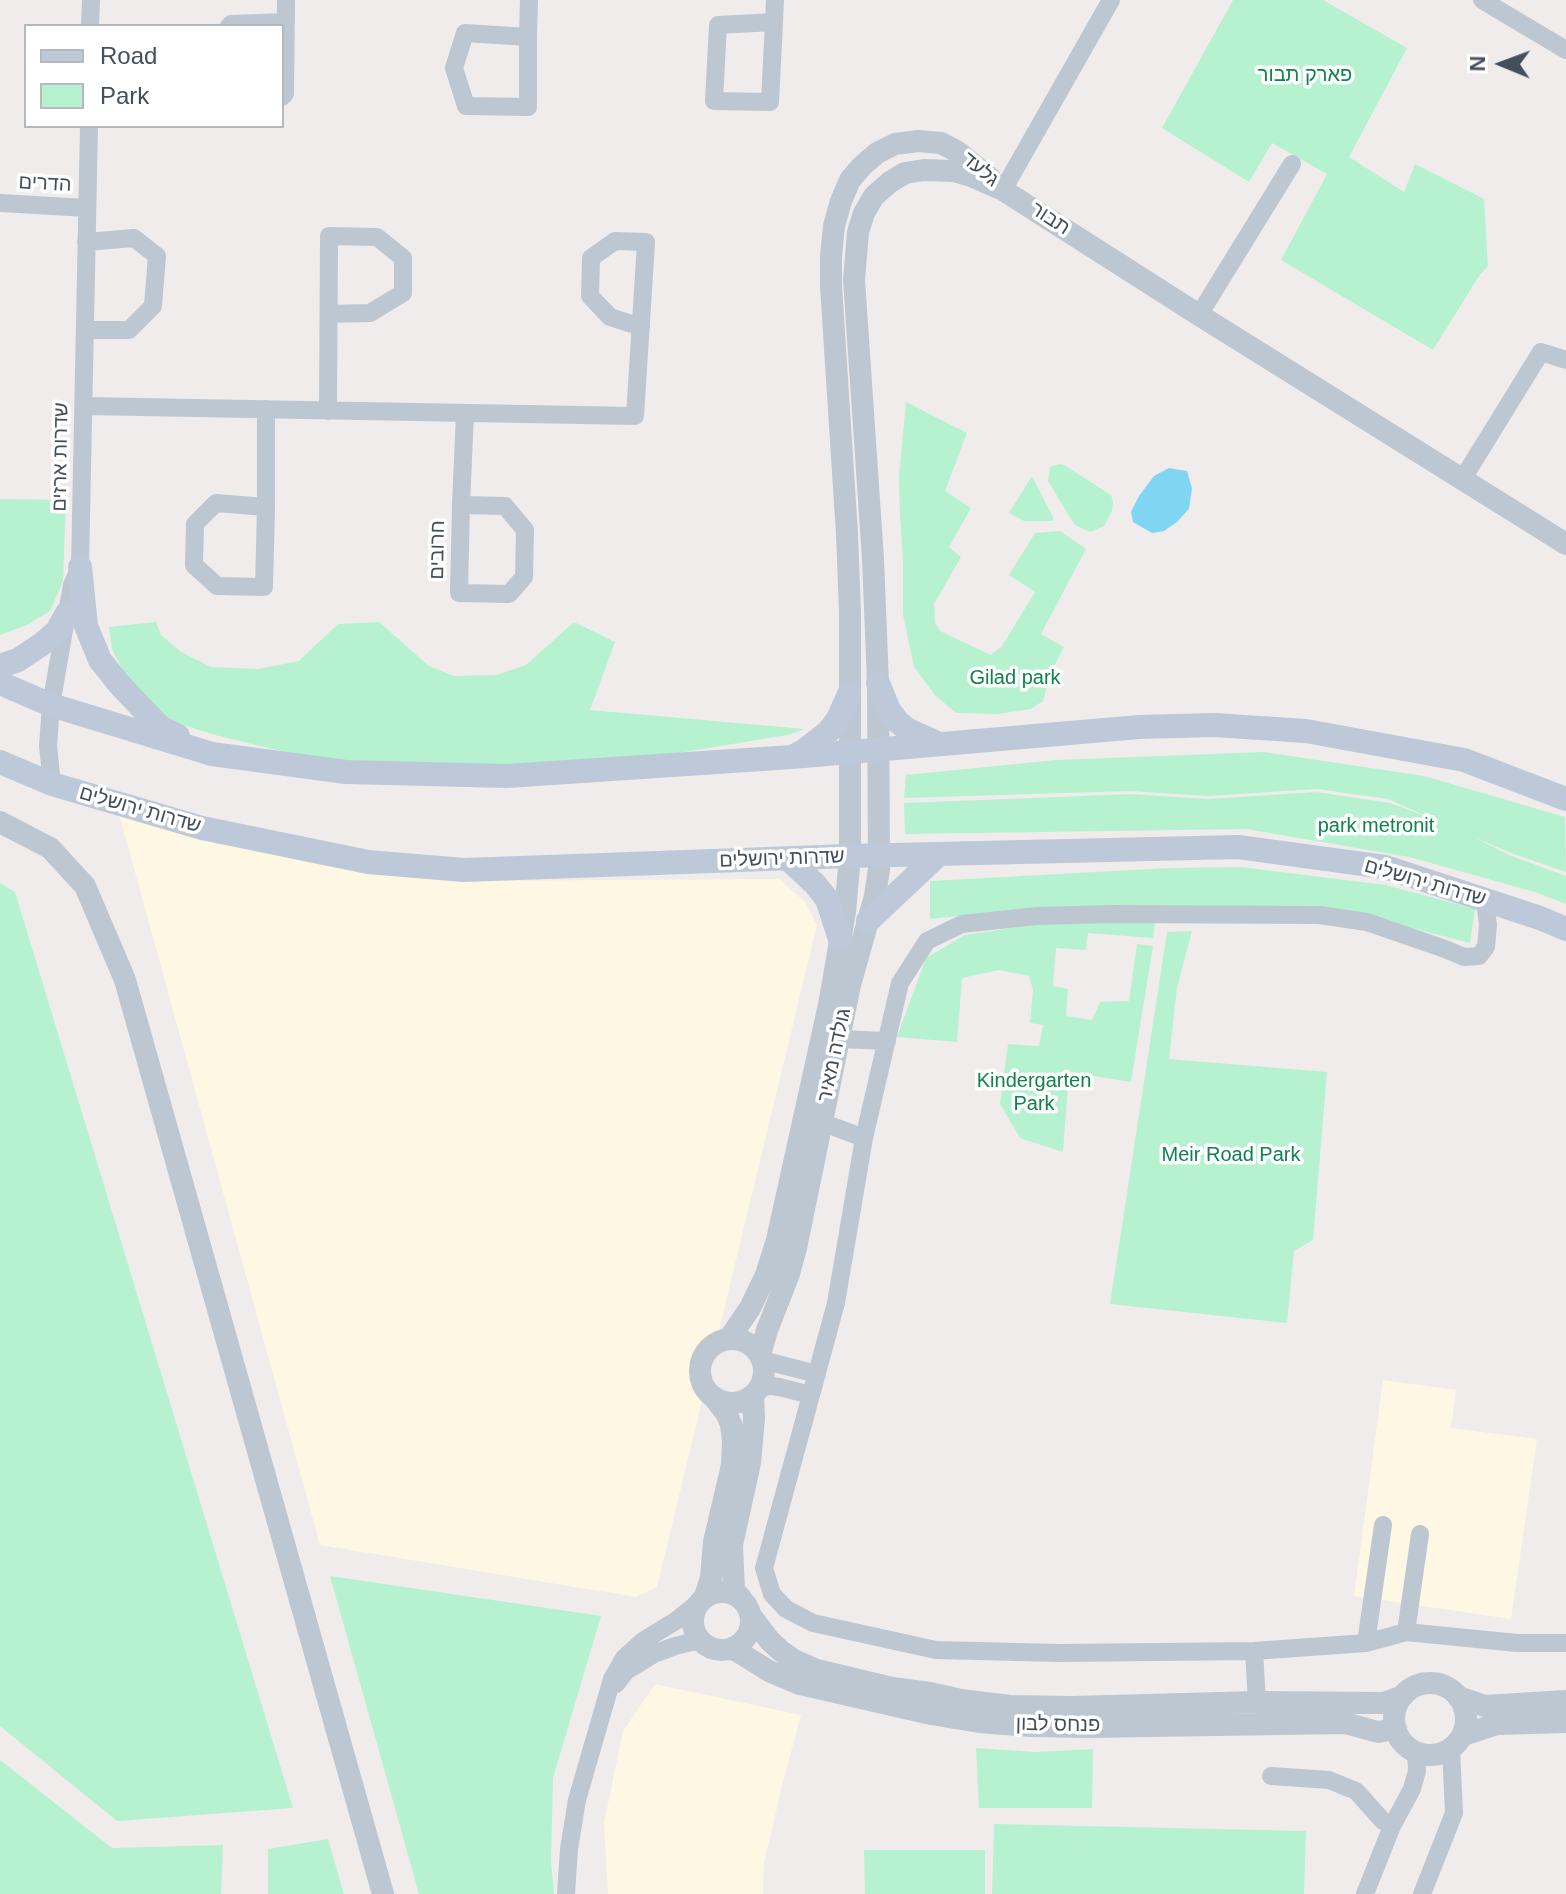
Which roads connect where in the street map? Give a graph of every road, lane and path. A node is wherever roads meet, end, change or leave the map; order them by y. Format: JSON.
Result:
{"nodes":[{"id":1,"x":91,"y":0,"type":"edge"},
{"id":2,"x":286,"y":0,"type":"edge"},
{"id":3,"x":529,"y":0,"type":"edge"},
{"id":4,"x":775,"y":0,"type":"edge"},
{"id":5,"x":1111,"y":0,"type":"edge"},
{"id":6,"x":1482,"y":0,"type":"edge"},
{"id":7,"x":286,"y":22,"type":"junction"},
{"id":8,"x":774,"y":22,"type":"junction"},
{"id":9,"x":90,"y":24,"type":"edge"},
{"id":10,"x":231,"y":24,"type":"edge"},
{"id":11,"x":528,"y":37,"type":"junction"},
{"id":12,"x":1566,"y":50,"type":"edge"},
{"id":13,"x":284,"y":95,"type":"edge"},
{"id":14,"x":89,"y":128,"type":"edge"},
{"id":15,"x":1292,"y":164,"type":"dead end"},
{"id":16,"x":1003,"y":190,"type":"junction"},
{"id":17,"x":0,"y":203,"type":"edge"},
{"id":18,"x":87,"y":208,"type":"junction"},
{"id":19,"x":86,"y":242,"type":"junction"},
{"id":20,"x":329,"y":314,"type":"junction"},
{"id":21,"x":1199,"y":315,"type":"junction"},
{"id":22,"x":641,"y":327,"type":"junction"},
{"id":23,"x":85,"y":330,"type":"junction"},
{"id":24,"x":1564,"y":355,"type":"edge"},
{"id":25,"x":85,"y":406,"type":"junction"},
{"id":26,"x":266,"y":409,"type":"junction"},
{"id":27,"x":328,"y":411,"type":"junction"},
{"id":28,"x":465,"y":413,"type":"junction"},
{"id":29,"x":1462,"y":480,"type":"junction"},
{"id":30,"x":461,"y":505,"type":"junction"},
{"id":31,"x":266,"y":507,"type":"junction"},
{"id":32,"x":1566,"y":544,"type":"edge"},
{"id":33,"x":80,"y":567,"type":"junction"},
{"id":34,"x":67,"y":613,"type":"junction"},
{"id":35,"x":0,"y":666,"type":"edge"},
{"id":36,"x":0,"y":683,"type":"edge"},
{"id":37,"x":878,"y":683,"type":"junction"},
{"id":38,"x":849,"y":694,"type":"junction"},
{"id":39,"x":51,"y":705,"type":"junction"},
{"id":40,"x":942,"y":744,"type":"junction"},
{"id":41,"x":879,"y":749,"type":"junction"},
{"id":42,"x":850,"y":752,"type":"junction"},
{"id":43,"x":212,"y":754,"type":"junction"},
{"id":44,"x":792,"y":757,"type":"junction"},
{"id":45,"x":0,"y":762,"type":"edge"},
{"id":46,"x":52,"y":784,"type":"junction"},
{"id":47,"x":1566,"y":799,"type":"edge"},
{"id":48,"x":0,"y":822,"type":"edge"},
{"id":49,"x":939,"y":854,"type":"junction"},
{"id":50,"x":850,"y":856,"type":"junction"},
{"id":51,"x":880,"y":856,"type":"junction"},
{"id":52,"x":788,"y":859,"type":"junction"},
{"id":53,"x":1485,"y":901,"type":"junction"},
{"id":54,"x":1540,"y":918,"type":"junction"},
{"id":55,"x":868,"y":921,"type":"junction"},
{"id":56,"x":1566,"y":923,"type":"edge"},
{"id":57,"x":1566,"y":929,"type":"edge"},
{"id":58,"x":840,"y":939,"type":"junction"},
{"id":59,"x":839,"y":1039,"type":"junction"},
{"id":60,"x":887,"y":1041,"type":"junction"},
{"id":61,"x":821,"y":1122,"type":"junction"},
{"id":62,"x":864,"y":1138,"type":"junction"},
{"id":63,"x":729,"y":1339,"type":"junction"},
{"id":64,"x":761,"y":1358,"type":"junction"},
{"id":65,"x":817,"y":1374,"type":"junction"},
{"id":66,"x":756,"y":1392,"type":"junction"},
{"id":67,"x":811,"y":1395,"type":"junction"},
{"id":68,"x":715,"y":1399,"type":"junction"},
{"id":69,"x":1383,"y":1525,"type":"dead end"},
{"id":70,"x":1420,"y":1534,"type":"dead end"},
{"id":71,"x":702,"y":1599,"type":"junction"},
{"id":72,"x":746,"y":1607,"type":"junction"},
{"id":73,"x":1406,"y":1632,"type":"junction"},
{"id":74,"x":700,"y":1640,"type":"junction"},
{"id":75,"x":1366,"y":1643,"type":"junction"},
{"id":76,"x":1566,"y":1643,"type":"edge"},
{"id":77,"x":732,"y":1648,"type":"junction"},
{"id":78,"x":1254,"y":1651,"type":"junction"},
{"id":79,"x":607,"y":1696,"type":"junction"},
{"id":80,"x":1403,"y":1696,"type":"junction"},
{"id":81,"x":1458,"y":1697,"type":"junction"},
{"id":82,"x":1566,"y":1701,"type":"edge"},
{"id":83,"x":1257,"y":1702,"type":"junction"},
{"id":84,"x":1566,"y":1722,"type":"edge"},
{"id":85,"x":1396,"y":1729,"type":"junction"},
{"id":86,"x":1457,"y":1742,"type":"junction"},
{"id":87,"x":1416,"y":1752,"type":"junction"},
{"id":88,"x":1271,"y":1776,"type":"dead end"},
{"id":89,"x":1392,"y":1826,"type":"junction"},
{"id":90,"x":383,"y":1894,"type":"edge"},
{"id":91,"x":566,"y":1894,"type":"edge"},
{"id":92,"x":1365,"y":1894,"type":"edge"},
{"id":93,"x":1422,"y":1894,"type":"edge"}],
"edges":[{"from":1,"to":9,"type":"street"},
{"from":2,"to":7,"type":"street"},
{"from":3,"to":11,"type":"street"},
{"from":4,"to":8,"type":"street"},
{"from":5,"to":16,"type":"street"},
{"from":6,"to":12,"type":"street"},
{"from":7,"to":10,"type":"street"},
{"from":7,"to":13,"type":"street"},
{"from":8,"to":8,"type":"street"},
{"from":11,"to":11,"type":"street"},
{"from":14,"to":18,"type":"street","name":"שדרות ארזים"},
{"from":15,"to":21,"type":"street"},
{"from":16,"to":21,"type":"street","name":"תבור"},
{"from":16,"to":37,"type":"street","name":"גלעד"},
{"from":16,"to":38,"type":"street","name":"גלעד"},
{"from":17,"to":18,"type":"street","name":"הדרים"},
{"from":18,"to":19,"type":"street","name":"שדרות ארזים"},
{"from":19,"to":23,"type":"street","name":"שדרות ארזים"},
{"from":19,"to":23,"type":"street"},
{"from":20,"to":20,"type":"street"},
{"from":20,"to":27,"type":"street"},
{"from":21,"to":29,"type":"street","name":"תבור"},
{"from":22,"to":22,"type":"street"},
{"from":22,"to":28,"type":"street"},
{"from":23,"to":25,"type":"street","name":"שדרות ארזים"},
{"from":24,"to":29,"type":"street"},
{"from":25,"to":26,"type":"street"},
{"from":25,"to":33,"type":"street","name":"שדרות ארזים"},
{"from":26,"to":27,"type":"street"},
{"from":26,"to":31,"type":"street"},
{"from":27,"to":28,"type":"street"},
{"from":28,"to":30,"type":"street","name":"חרובים"},
{"from":29,"to":32,"type":"street","name":"תבור"},
{"from":30,"to":30,"type":"street","name":"חרובים"},
{"from":31,"to":31,"type":"street"},
{"from":33,"to":34,"type":"street","name":"שדרות ארזים"},
{"from":33,"to":43,"type":"main road"},
{"from":34,"to":35,"type":"main road"},
{"from":34,"to":39,"type":"street","name":"שדרות ארזים"},
{"from":36,"to":39,"type":"main road"},
{"from":37,"to":40,"type":"main road"},
{"from":37,"to":41,"type":"street","name":"גלעד"},
{"from":38,"to":42,"type":"street","name":"גלעד"},
{"from":38,"to":44,"type":"main road"},
{"from":39,"to":43,"type":"main road"},
{"from":39,"to":46,"type":"street","name":"שדרות ארזים"},
{"from":40,"to":41,"type":"main road"},
{"from":40,"to":47,"type":"main road"},
{"from":41,"to":42,"type":"main road"},
{"from":41,"to":51,"type":"street","name":"גולדה מאיר"},
{"from":42,"to":44,"type":"main road"},
{"from":42,"to":50,"type":"street","name":"גולדה מאיר"},
{"from":43,"to":44,"type":"main road"},
{"from":45,"to":46,"type":"main road","name":"שדרות ירושלים"},
{"from":46,"to":52,"type":"main road","name":"שדרות ירושלים"},
{"from":48,"to":90,"type":"street"},
{"from":49,"to":51,"type":"main road","name":"שדרות ירושלים"},
{"from":49,"to":53,"type":"main road","name":"שדרות ירושלים"},
{"from":49,"to":55,"type":"main road"},
{"from":50,"to":51,"type":"main road","name":"שדרות ירושלים"},
{"from":50,"to":52,"type":"main road","name":"שדרות ירושלים"},
{"from":50,"to":58,"type":"street","name":"גולדה מאיר"},
{"from":51,"to":55,"type":"street","name":"גולדה מאיר"},
{"from":52,"to":58,"type":"main road"},
{"from":53,"to":54,"type":"main road","name":"שדרות ירושלים"},
{"from":53,"to":60,"type":"street"},
{"from":54,"to":56,"type":"street"},
{"from":54,"to":57,"type":"main road","name":"שדרות ירושלים"},
{"from":55,"to":59,"type":"street","name":"גולדה מאיר"},
{"from":58,"to":63,"type":"street","name":"גולדה מאיר"},
{"from":59,"to":60,"type":"street"},
{"from":59,"to":61,"type":"street","name":"גולדה מאיר"},
{"from":60,"to":62,"type":"street"},
{"from":61,"to":62,"type":"street"},
{"from":61,"to":64,"type":"street","name":"גולדה מאיר"},
{"from":62,"to":65,"type":"street"},
{"from":63,"to":64,"type":"street"},
{"from":63,"to":68,"type":"street"},
{"from":64,"to":65,"type":"street"},
{"from":64,"to":66,"type":"street"},
{"from":65,"to":67,"type":"street"},
{"from":66,"to":67,"type":"street"},
{"from":66,"to":68,"type":"street"},
{"from":66,"to":72,"type":"street"},
{"from":67,"to":78,"type":"street"},
{"from":68,"to":71,"type":"street"},
{"from":69,"to":75,"type":"street"},
{"from":70,"to":73,"type":"street"},
{"from":71,"to":72,"type":"street"},
{"from":71,"to":74,"type":"street"},
{"from":71,"to":79,"type":"street"},
{"from":72,"to":77,"type":"street"},
{"from":72,"to":83,"type":"street","name":"פנחס לבון"},
{"from":73,"to":75,"type":"street"},
{"from":73,"to":76,"type":"street"},
{"from":74,"to":77,"type":"street"},
{"from":74,"to":79,"type":"street"},
{"from":75,"to":78,"type":"street"},
{"from":77,"to":85,"type":"street","name":"פנחס לבון"},
{"from":78,"to":83,"type":"street"},
{"from":79,"to":91,"type":"street"},
{"from":80,"to":81,"type":"street"},
{"from":80,"to":83,"type":"street","name":"פנחס לבון"},
{"from":80,"to":85,"type":"street"},
{"from":81,"to":82,"type":"street"},
{"from":81,"to":86,"type":"street"},
{"from":84,"to":86,"type":"street"},
{"from":85,"to":87,"type":"street"},
{"from":86,"to":87,"type":"street"},
{"from":86,"to":93,"type":"street"},
{"from":87,"to":89,"type":"street"},
{"from":88,"to":89,"type":"street"},
{"from":89,"to":92,"type":"street"}]}
